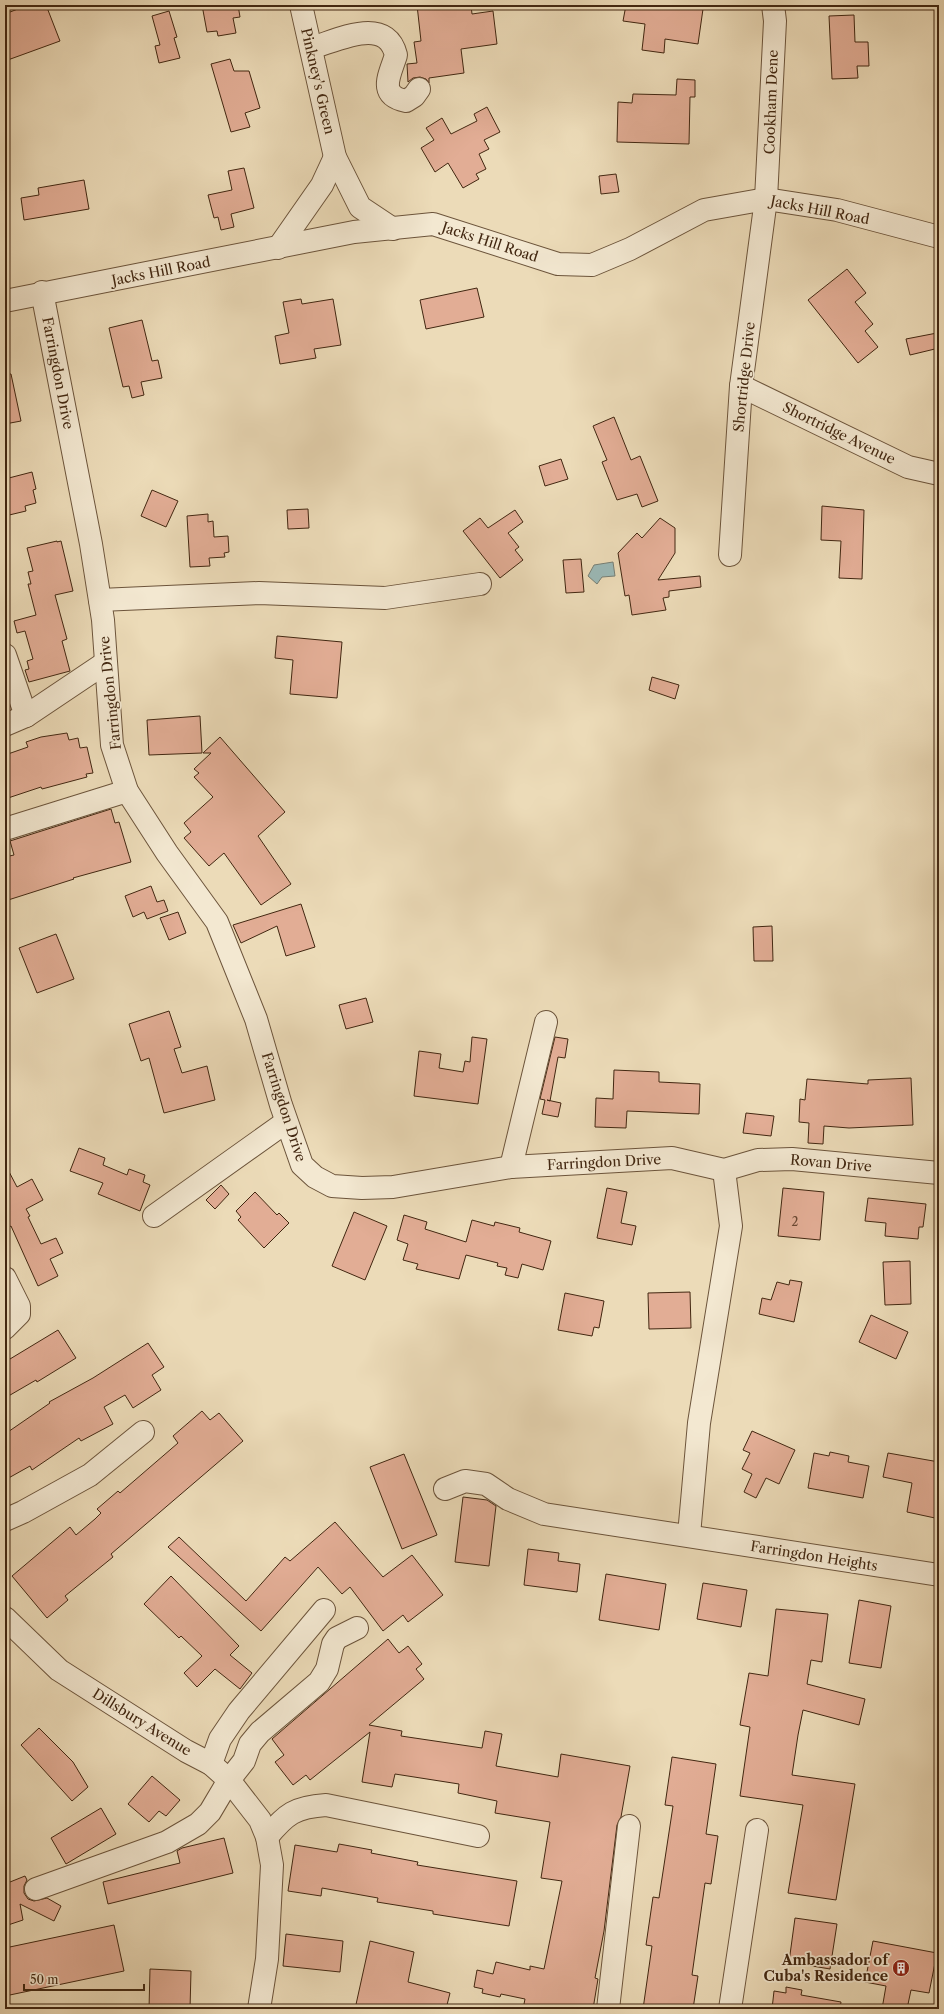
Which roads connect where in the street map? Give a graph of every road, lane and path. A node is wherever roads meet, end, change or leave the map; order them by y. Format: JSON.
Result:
{"nodes":[{"id":1,"x":301,"y":5,"type":"edge"},
{"id":2,"x":773,"y":5,"type":"edge"},
{"id":3,"x":311,"y":48,"type":"junction"},
{"id":4,"x":419,"y":89,"type":"dead end"},
{"id":5,"x":335,"y":158,"type":"junction"},
{"id":6,"x":766,"y":199,"type":"junction"},
{"id":7,"x":393,"y":229,"type":"junction"},
{"id":8,"x":939,"y":237,"type":"edge"},
{"id":9,"x":278,"y":248,"type":"junction"},
{"id":10,"x":42,"y":292,"type":"junction"},
{"id":11,"x":5,"y":301,"type":"edge"},
{"id":12,"x":741,"y":386,"type":"junction"},
{"id":13,"x":939,"y":474,"type":"edge"},
{"id":14,"x":730,"y":555,"type":"dead end"},
{"id":15,"x":480,"y":584,"type":"dead end"},
{"id":16,"x":100,"y":600,"type":"junction"},
{"id":17,"x":5,"y":655,"type":"edge"},
{"id":18,"x":105,"y":663,"type":"junction"},
{"id":19,"x":26,"y":716,"type":"junction"},
{"id":20,"x":5,"y":724,"type":"edge"},
{"id":21,"x":127,"y":791,"type":"junction"},
{"id":22,"x":5,"y":829,"type":"edge"},
{"id":23,"x":546,"y":1022,"type":"dead end"},
{"id":24,"x":286,"y":1122,"type":"junction"},
{"id":25,"x":511,"y":1167,"type":"junction"},
{"id":26,"x":724,"y":1170,"type":"junction"},
{"id":27,"x":939,"y":1173,"type":"edge"},
{"id":28,"x":154,"y":1216,"type":"dead end"},
{"id":29,"x":5,"y":1278,"type":"edge"},
{"id":30,"x":5,"y":1328,"type":"edge"},
{"id":31,"x":143,"y":1432,"type":"dead end"},
{"id":32,"x":445,"y":1489,"type":"dead end"},
{"id":33,"x":5,"y":1520,"type":"edge"},
{"id":34,"x":689,"y":1535,"type":"junction"},
{"id":35,"x":939,"y":1575,"type":"edge"},
{"id":36,"x":324,"y":1610,"type":"dead end"},
{"id":37,"x":5,"y":1618,"type":"edge"},
{"id":38,"x":357,"y":1628,"type":"dead end"},
{"id":39,"x":211,"y":1764,"type":"junction"},
{"id":40,"x":229,"y":1780,"type":"junction"},
{"id":41,"x":629,"y":1826,"type":"dead end"},
{"id":42,"x":757,"y":1830,"type":"dead end"},
{"id":43,"x":478,"y":1836,"type":"dead end"},
{"id":44,"x":267,"y":1837,"type":"junction"},
{"id":45,"x":36,"y":1889,"type":"dead end"},
{"id":46,"x":259,"y":2009,"type":"edge"},
{"id":47,"x":608,"y":2009,"type":"edge"},
{"id":48,"x":730,"y":2009,"type":"edge"}],
"edges":[{"from":1,"to":3,"type":"street","name":"Pinkney's Green"},
{"from":2,"to":6,"type":"street","name":"Cookham Dene"},
{"from":3,"to":4,"type":"street"},
{"from":3,"to":5,"type":"street","name":"Pinkney's Green"},
{"from":5,"to":7,"type":"street","name":"Pinkney's Green"},
{"from":5,"to":9,"type":"street"},
{"from":6,"to":7,"type":"street","name":"Jacks Hill Road"},
{"from":6,"to":8,"type":"street","name":"Jacks Hill Road"},
{"from":6,"to":12,"type":"street","name":"Shortridge Drive"},
{"from":7,"to":9,"type":"street","name":"Jacks Hill Road"},
{"from":9,"to":10,"type":"street","name":"Jacks Hill Road"},
{"from":10,"to":11,"type":"street","name":"Jacks Hill Road"},
{"from":10,"to":16,"type":"street","name":"Farringdon Drive"},
{"from":12,"to":13,"type":"street","name":"Shortridge Avenue"},
{"from":12,"to":14,"type":"street","name":"Shortridge Drive"},
{"from":15,"to":16,"type":"street"},
{"from":16,"to":18,"type":"street","name":"Farringdon Drive"},
{"from":17,"to":19,"type":"street"},
{"from":18,"to":19,"type":"street"},
{"from":18,"to":21,"type":"street","name":"Farringdon Drive"},
{"from":19,"to":20,"type":"street"},
{"from":21,"to":22,"type":"street"},
{"from":21,"to":24,"type":"street","name":"Farringdon Drive"},
{"from":23,"to":25,"type":"street"},
{"from":24,"to":25,"type":"street","name":"Farringdon Drive"},
{"from":24,"to":28,"type":"street"},
{"from":25,"to":26,"type":"street","name":"Farringdon Drive"},
{"from":26,"to":27,"type":"street","name":"Rovan Drive"},
{"from":26,"to":34,"type":"street"},
{"from":29,"to":30,"type":"street"},
{"from":31,"to":33,"type":"street"},
{"from":32,"to":34,"type":"street","name":"Farringdon Heights"},
{"from":34,"to":35,"type":"street","name":"Farringdon Heights"},
{"from":36,"to":39,"type":"street"},
{"from":37,"to":39,"type":"street","name":"Dillsbury Avenue"},
{"from":38,"to":40,"type":"street"},
{"from":39,"to":40,"type":"street","name":"Dillsbury Avenue"},
{"from":40,"to":44,"type":"street","name":"Dillsbury Avenue"},
{"from":40,"to":45,"type":"street"},
{"from":41,"to":47,"type":"street"},
{"from":42,"to":48,"type":"street"},
{"from":43,"to":44,"type":"street"},
{"from":44,"to":46,"type":"street","name":"Dillsbury Avenue"}]}
